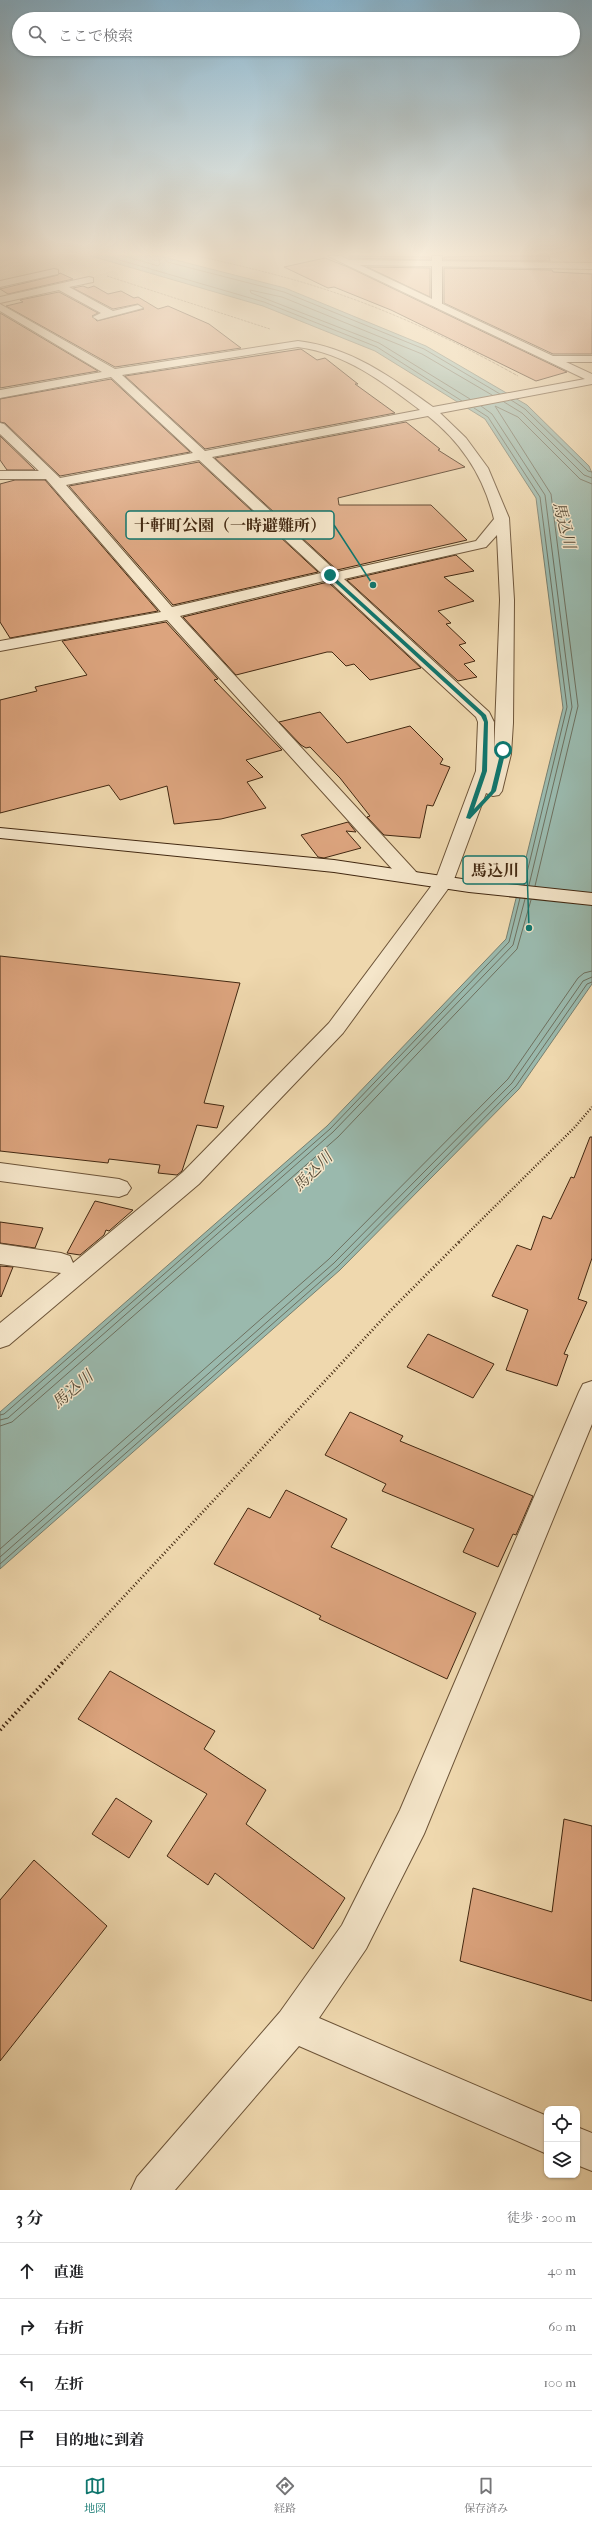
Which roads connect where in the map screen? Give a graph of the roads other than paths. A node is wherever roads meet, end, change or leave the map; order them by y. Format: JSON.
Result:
{"nodes":[{"id":1,"x":88,"y":358,"type":"edge"},
{"id":2,"x":204,"y":358,"type":"edge"},
{"id":3,"x":345,"y":358,"type":"edge"},
{"id":4,"x":550,"y":358,"type":"edge"},
{"id":5,"x":558,"y":358,"type":"edge"},
{"id":6,"x":592,"y":359,"type":"edge"},
{"id":7,"x":113,"y":373,"type":"junction"},
{"id":8,"x":592,"y":378,"type":"edge"},
{"id":9,"x":592,"y":381,"type":"edge"},
{"id":10,"x":0,"y":394,"type":"edge"},
{"id":11,"x":435,"y":411,"type":"junction"},
{"id":12,"x":0,"y":427,"type":"edge"},
{"id":13,"x":203,"y":455,"type":"junction"},
{"id":14,"x":0,"y":475,"type":"edge"},
{"id":15,"x":54,"y":479,"type":"junction"},
{"id":16,"x":502,"y":518,"type":"junction"},
{"id":17,"x":331,"y":576,"type":"junction"},
{"id":18,"x":171,"y":615,"type":"junction"},
{"id":19,"x":0,"y":646,"type":"edge"},
{"id":20,"x":468,"y":818,"type":"junction"},
{"id":21,"x":0,"y":834,"type":"edge"},
{"id":22,"x":410,"y":877,"type":"junction"},
{"id":23,"x":444,"y":882,"type":"junction"},
{"id":24,"x":592,"y":899,"type":"edge"},
{"id":25,"x":0,"y":1172,"type":"edge"},
{"id":26,"x":119,"y":1188,"type":"dead end"},
{"id":27,"x":0,"y":1254,"type":"edge"},
{"id":28,"x":61,"y":1263,"type":"dead end"},
{"id":29,"x":0,"y":1338,"type":"edge"},
{"id":30,"x":592,"y":1392,"type":"edge"},
{"id":31,"x":293,"y":2025,"type":"junction"},
{"id":32,"x":544,"y":2134,"type":"edge"},
{"id":33,"x":580,"y":2147,"type":"edge"},
{"id":34,"x":592,"y":2152,"type":"edge"},
{"id":35,"x":150,"y":2190,"type":"edge"}],
"edges":[{"from":1,"to":7,"type":"street"},
{"from":2,"to":7,"type":"street"},
{"from":3,"to":11,"type":"street"},
{"from":4,"to":8,"type":"street"},
{"from":5,"to":6,"type":"street"},
{"from":7,"to":10,"type":"street"},
{"from":7,"to":13,"type":"street"},
{"from":9,"to":11,"type":"street"},
{"from":11,"to":13,"type":"street"},
{"from":11,"to":16,"type":"street"},
{"from":12,"to":15,"type":"street"},
{"from":13,"to":15,"type":"street"},
{"from":13,"to":17,"type":"street"},
{"from":14,"to":15,"type":"street"},
{"from":15,"to":18,"type":"street"},
{"from":16,"to":17,"type":"street"},
{"from":16,"to":20,"type":"street"},
{"from":17,"to":18,"type":"street"},
{"from":17,"to":20,"type":"street"},
{"from":18,"to":19,"type":"street"},
{"from":18,"to":22,"type":"street"},
{"from":20,"to":23,"type":"street"},
{"from":21,"to":22,"type":"street"},
{"from":22,"to":23,"type":"street"},
{"from":23,"to":24,"type":"street"},
{"from":23,"to":29,"type":"street"},
{"from":25,"to":26,"type":"street"},
{"from":27,"to":28,"type":"street"},
{"from":30,"to":31,"type":"street"},
{"from":31,"to":32,"type":"street"},
{"from":31,"to":35,"type":"street"},
{"from":33,"to":34,"type":"street"}]}
